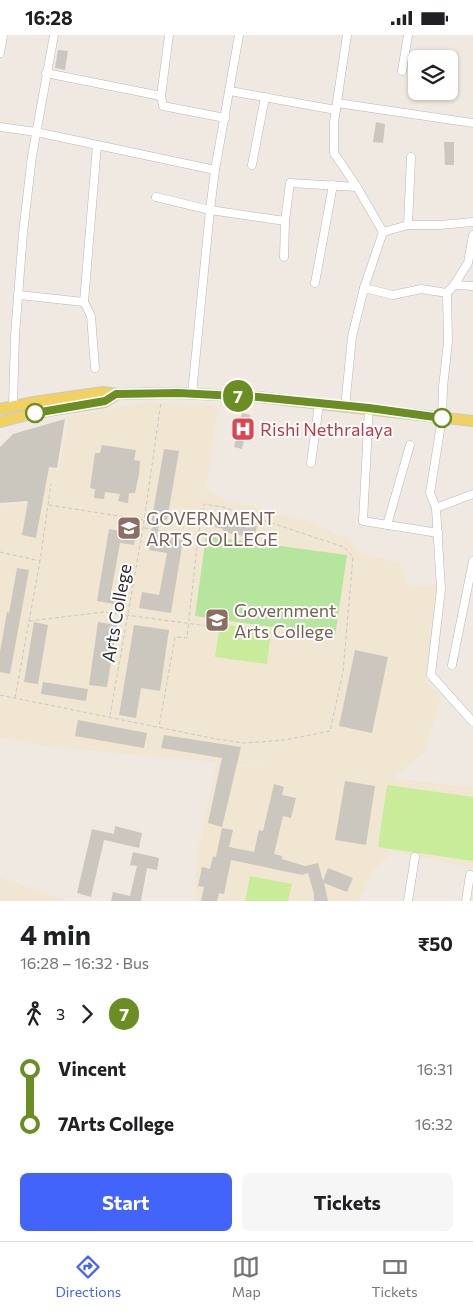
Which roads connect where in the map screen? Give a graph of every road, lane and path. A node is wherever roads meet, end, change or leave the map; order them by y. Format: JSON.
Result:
{"nodes":[{"id":1,"x":2,"y":35,"type":"edge"},
{"id":2,"x":54,"y":35,"type":"edge"},
{"id":3,"x":169,"y":35,"type":"edge"},
{"id":4,"x":239,"y":35,"type":"edge"},
{"id":5,"x":347,"y":35,"type":"edge"},
{"id":6,"x":408,"y":35,"type":"edge"},
{"id":7,"x":0,"y":53,"type":"edge"},
{"id":8,"x":402,"y":71,"type":"dead end"},
{"id":9,"x":46,"y":73,"type":"junction"},
{"id":10,"x":230,"y":91,"type":"junction"},
{"id":11,"x":161,"y":96,"type":"junction"},
{"id":12,"x":265,"y":97,"type":"junction"},
{"id":13,"x":337,"y":106,"type":"junction"},
{"id":14,"x":225,"y":118,"type":"junction"},
{"id":15,"x":473,"y":123,"type":"edge"},
{"id":16,"x":0,"y":127,"type":"edge"},
{"id":17,"x":36,"y":132,"type":"junction"},
{"id":18,"x":97,"y":145,"type":"junction"},
{"id":19,"x":411,"y":157,"type":"dead end"},
{"id":20,"x":252,"y":165,"type":"dead end"},
{"id":21,"x":215,"y":170,"type":"junction"},
{"id":22,"x":333,"y":185,"type":"junction"},
{"id":23,"x":357,"y":187,"type":"junction"},
{"id":24,"x":156,"y":197,"type":"dead end"},
{"id":25,"x":210,"y":210,"type":"junction"},
{"id":26,"x":286,"y":221,"type":"junction"},
{"id":27,"x":473,"y":222,"type":"edge"},
{"id":28,"x":408,"y":225,"type":"junction"},
{"id":29,"x":383,"y":232,"type":"junction"},
{"id":30,"x":473,"y":235,"type":"edge"},
{"id":31,"x":284,"y":257,"type":"dead end"},
{"id":32,"x":315,"y":283,"type":"dead end"},
{"id":33,"x":454,"y":285,"type":"junction"},
{"id":34,"x":473,"y":286,"type":"edge"},
{"id":35,"x":364,"y":288,"type":"junction"},
{"id":36,"x":447,"y":293,"type":"junction"},
{"id":37,"x":19,"y":295,"type":"junction"},
{"id":38,"x":84,"y":302,"type":"junction"},
{"id":39,"x":95,"y":368,"type":"dead end"},
{"id":40,"x":116,"y":394,"type":"junction"},
{"id":41,"x":162,"y":394,"type":"junction"},
{"id":42,"x":192,"y":394,"type":"junction"},
{"id":43,"x":319,"y":404,"type":"junction"},
{"id":44,"x":13,"y":406,"type":"junction"},
{"id":45,"x":346,"y":407,"type":"junction"},
{"id":46,"x":369,"y":408,"type":"junction"},
{"id":47,"x":0,"y":409,"type":"edge"},
{"id":48,"x":442,"y":418,"type":"junction"},
{"id":49,"x":473,"y":421,"type":"edge"},
{"id":50,"x":0,"y":422,"type":"edge"},
{"id":51,"x":410,"y":445,"type":"dead end"},
{"id":52,"x":312,"y":463,"type":"dead end"},
{"id":53,"x":51,"y":484,"type":"dead end"},
{"id":54,"x":473,"y":494,"type":"edge"},
{"id":55,"x":48,"y":505,"type":"junction"},
{"id":56,"x":436,"y":508,"type":"junction"},
{"id":57,"x":144,"y":520,"type":"junction"},
{"id":58,"x":387,"y":525,"type":"junction"},
{"id":59,"x":143,"y":528,"type":"junction"},
{"id":60,"x":438,"y":533,"type":"junction"},
{"id":61,"x":198,"y":537,"type":"junction"},
{"id":62,"x":0,"y":553,"type":"edge"},
{"id":63,"x":40,"y":561,"type":"junction"},
{"id":64,"x":473,"y":561,"type":"edge"},
{"id":65,"x":472,"y":575,"type":"edge"},
{"id":66,"x":128,"y":616,"type":"junction"},
{"id":67,"x":29,"y":621,"type":"junction"},
{"id":68,"x":188,"y":624,"type":"junction"},
{"id":69,"x":215,"y":627,"type":"dead end"},
{"id":70,"x":452,"y":665,"type":"dead end"},
{"id":71,"x":0,"y":695,"type":"edge"},
{"id":72,"x":15,"y":698,"type":"junction"},
{"id":73,"x":110,"y":717,"type":"junction"},
{"id":74,"x":473,"y":722,"type":"edge"},
{"id":75,"x":159,"y":727,"type":"junction"},
{"id":76,"x":415,"y":857,"type":"dead end"},
{"id":77,"x":470,"y":875,"type":"dead end"},
{"id":78,"x":469,"y":898,"type":"edge"},
{"id":79,"x":408,"y":901,"type":"edge"}],
"edges":[{"from":1,"to":7,"type":"street"},
{"from":2,"to":9,"type":"street"},
{"from":3,"to":11,"type":"street"},
{"from":4,"to":10,"type":"street"},
{"from":5,"to":13,"type":"street"},
{"from":6,"to":8,"type":"street"},
{"from":9,"to":11,"type":"street"},
{"from":9,"to":17,"type":"street"},
{"from":10,"to":12,"type":"street"},
{"from":10,"to":14,"type":"street"},
{"from":11,"to":14,"type":"street"},
{"from":12,"to":13,"type":"street"},
{"from":12,"to":20,"type":"street"},
{"from":13,"to":15,"type":"street"},
{"from":13,"to":23,"type":"street"},
{"from":14,"to":21,"type":"street"},
{"from":16,"to":17,"type":"street"},
{"from":17,"to":18,"type":"street"},
{"from":17,"to":37,"type":"street"},
{"from":18,"to":21,"type":"street"},
{"from":18,"to":38,"type":"street"},
{"from":19,"to":28,"type":"street"},
{"from":21,"to":25,"type":"street"},
{"from":22,"to":23,"type":"street"},
{"from":22,"to":26,"type":"street"},
{"from":22,"to":32,"type":"street"},
{"from":23,"to":29,"type":"street"},
{"from":24,"to":25,"type":"street"},
{"from":25,"to":26,"type":"street"},
{"from":25,"to":42,"type":"street"},
{"from":26,"to":31,"type":"street"},
{"from":27,"to":28,"type":"street"},
{"from":28,"to":29,"type":"street"},
{"from":29,"to":35,"type":"street"},
{"from":30,"to":33,"type":"street"},
{"from":33,"to":34,"type":"street"},
{"from":33,"to":36,"type":"street"},
{"from":35,"to":36,"type":"street"},
{"from":35,"to":45,"type":"street"},
{"from":36,"to":48,"type":"street"},
{"from":37,"to":38,"type":"street"},
{"from":37,"to":44,"type":"street"},
{"from":38,"to":39,"type":"street"},
{"from":40,"to":41,"type":"main road"},
{"from":40,"to":44,"type":"main road"},
{"from":40,"to":50,"type":"main road"},
{"from":41,"to":42,"type":"main road"},
{"from":41,"to":57,"type":"path","name":"Arts College"},
{"from":42,"to":43,"type":"main road"},
{"from":43,"to":45,"type":"main road"},
{"from":43,"to":52,"type":"street"},
{"from":44,"to":47,"type":"main road"},
{"from":45,"to":46,"type":"main road"},
{"from":46,"to":48,"type":"main road"},
{"from":46,"to":58,"type":"street"},
{"from":48,"to":49,"type":"main road"},
{"from":48,"to":56,"type":"street"},
{"from":51,"to":58,"type":"street"},
{"from":53,"to":55,"type":"path"},
{"from":54,"to":56,"type":"street"},
{"from":55,"to":57,"type":"path"},
{"from":55,"to":63,"type":"path"},
{"from":56,"to":60,"type":"street"},
{"from":57,"to":59,"type":"path","name":"Arts College"},
{"from":58,"to":60,"type":"street"},
{"from":59,"to":61,"type":"path"},
{"from":59,"to":66,"type":"path","name":"Arts College"},
{"from":60,"to":74,"type":"street"},
{"from":61,"to":68,"type":"path"},
{"from":61,"to":75,"type":"path"},
{"from":62,"to":63,"type":"path"},
{"from":63,"to":67,"type":"path"},
{"from":64,"to":65,"type":"street"},
{"from":65,"to":70,"type":"street"},
{"from":66,"to":67,"type":"path"},
{"from":66,"to":68,"type":"path"},
{"from":66,"to":73,"type":"path","name":"Arts College"},
{"from":67,"to":72,"type":"path"},
{"from":68,"to":69,"type":"path"},
{"from":68,"to":75,"type":"path"},
{"from":71,"to":72,"type":"path"},
{"from":72,"to":73,"type":"path"},
{"from":73,"to":75,"type":"path"},
{"from":76,"to":79,"type":"street"},
{"from":77,"to":78,"type":"street"}]}
